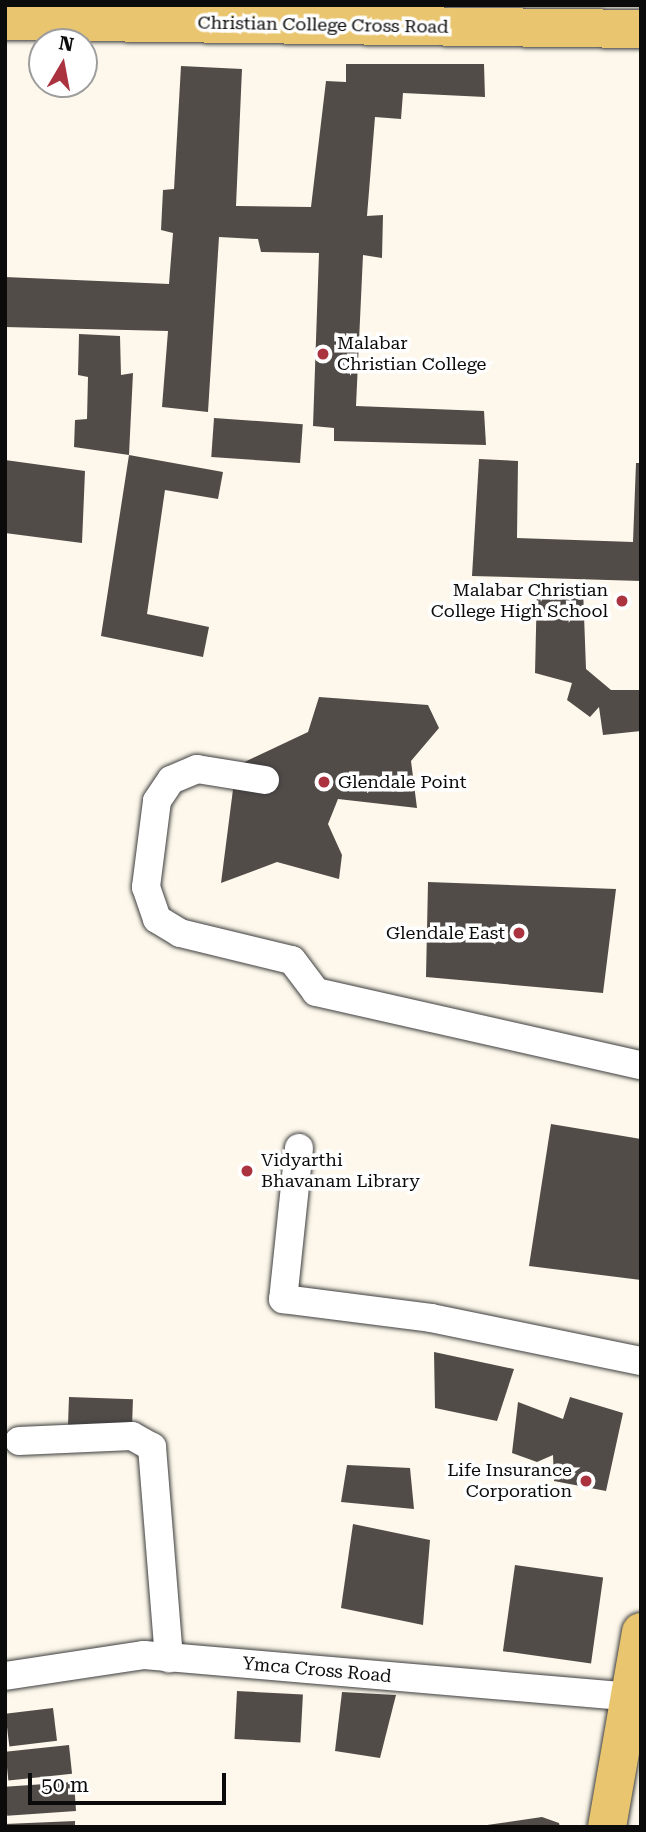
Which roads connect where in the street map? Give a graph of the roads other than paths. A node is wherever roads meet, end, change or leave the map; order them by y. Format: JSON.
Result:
{"nodes":[{"id":1,"x":498,"y":5,"type":"edge"},
{"id":2,"x":5,"y":21,"type":"edge"},
{"id":3,"x":442,"y":26,"type":"junction"},
{"id":4,"x":641,"y":29,"type":"edge"},
{"id":5,"x":265,"y":780,"type":"dead end"},
{"id":6,"x":641,"y":1065,"type":"edge"},
{"id":7,"x":299,"y":1148,"type":"dead end"},
{"id":8,"x":641,"y":1361,"type":"edge"},
{"id":9,"x":19,"y":1441,"type":"dead end"},
{"id":10,"x":640,"y":1639,"type":"edge"},
{"id":11,"x":169,"y":1658,"type":"junction"},
{"id":12,"x":5,"y":1676,"type":"edge"},
{"id":13,"x":629,"y":1697,"type":"junction"},
{"id":14,"x":607,"y":1827,"type":"edge"}],
"edges":[{"from":1,"to":3,"type":"main road"},
{"from":2,"to":3,"type":"main road","name":"Christian College Cross Road"},
{"from":3,"to":4,"type":"main road","name":"Christian College Cross Road"},
{"from":5,"to":6,"type":"street"},
{"from":7,"to":8,"type":"street"},
{"from":9,"to":11,"type":"street"},
{"from":10,"to":13,"type":"main road"},
{"from":11,"to":12,"type":"street","name":"Ymca Cross Road"},
{"from":11,"to":13,"type":"street","name":"Ymca Cross Road"},
{"from":13,"to":14,"type":"main road"}]}
